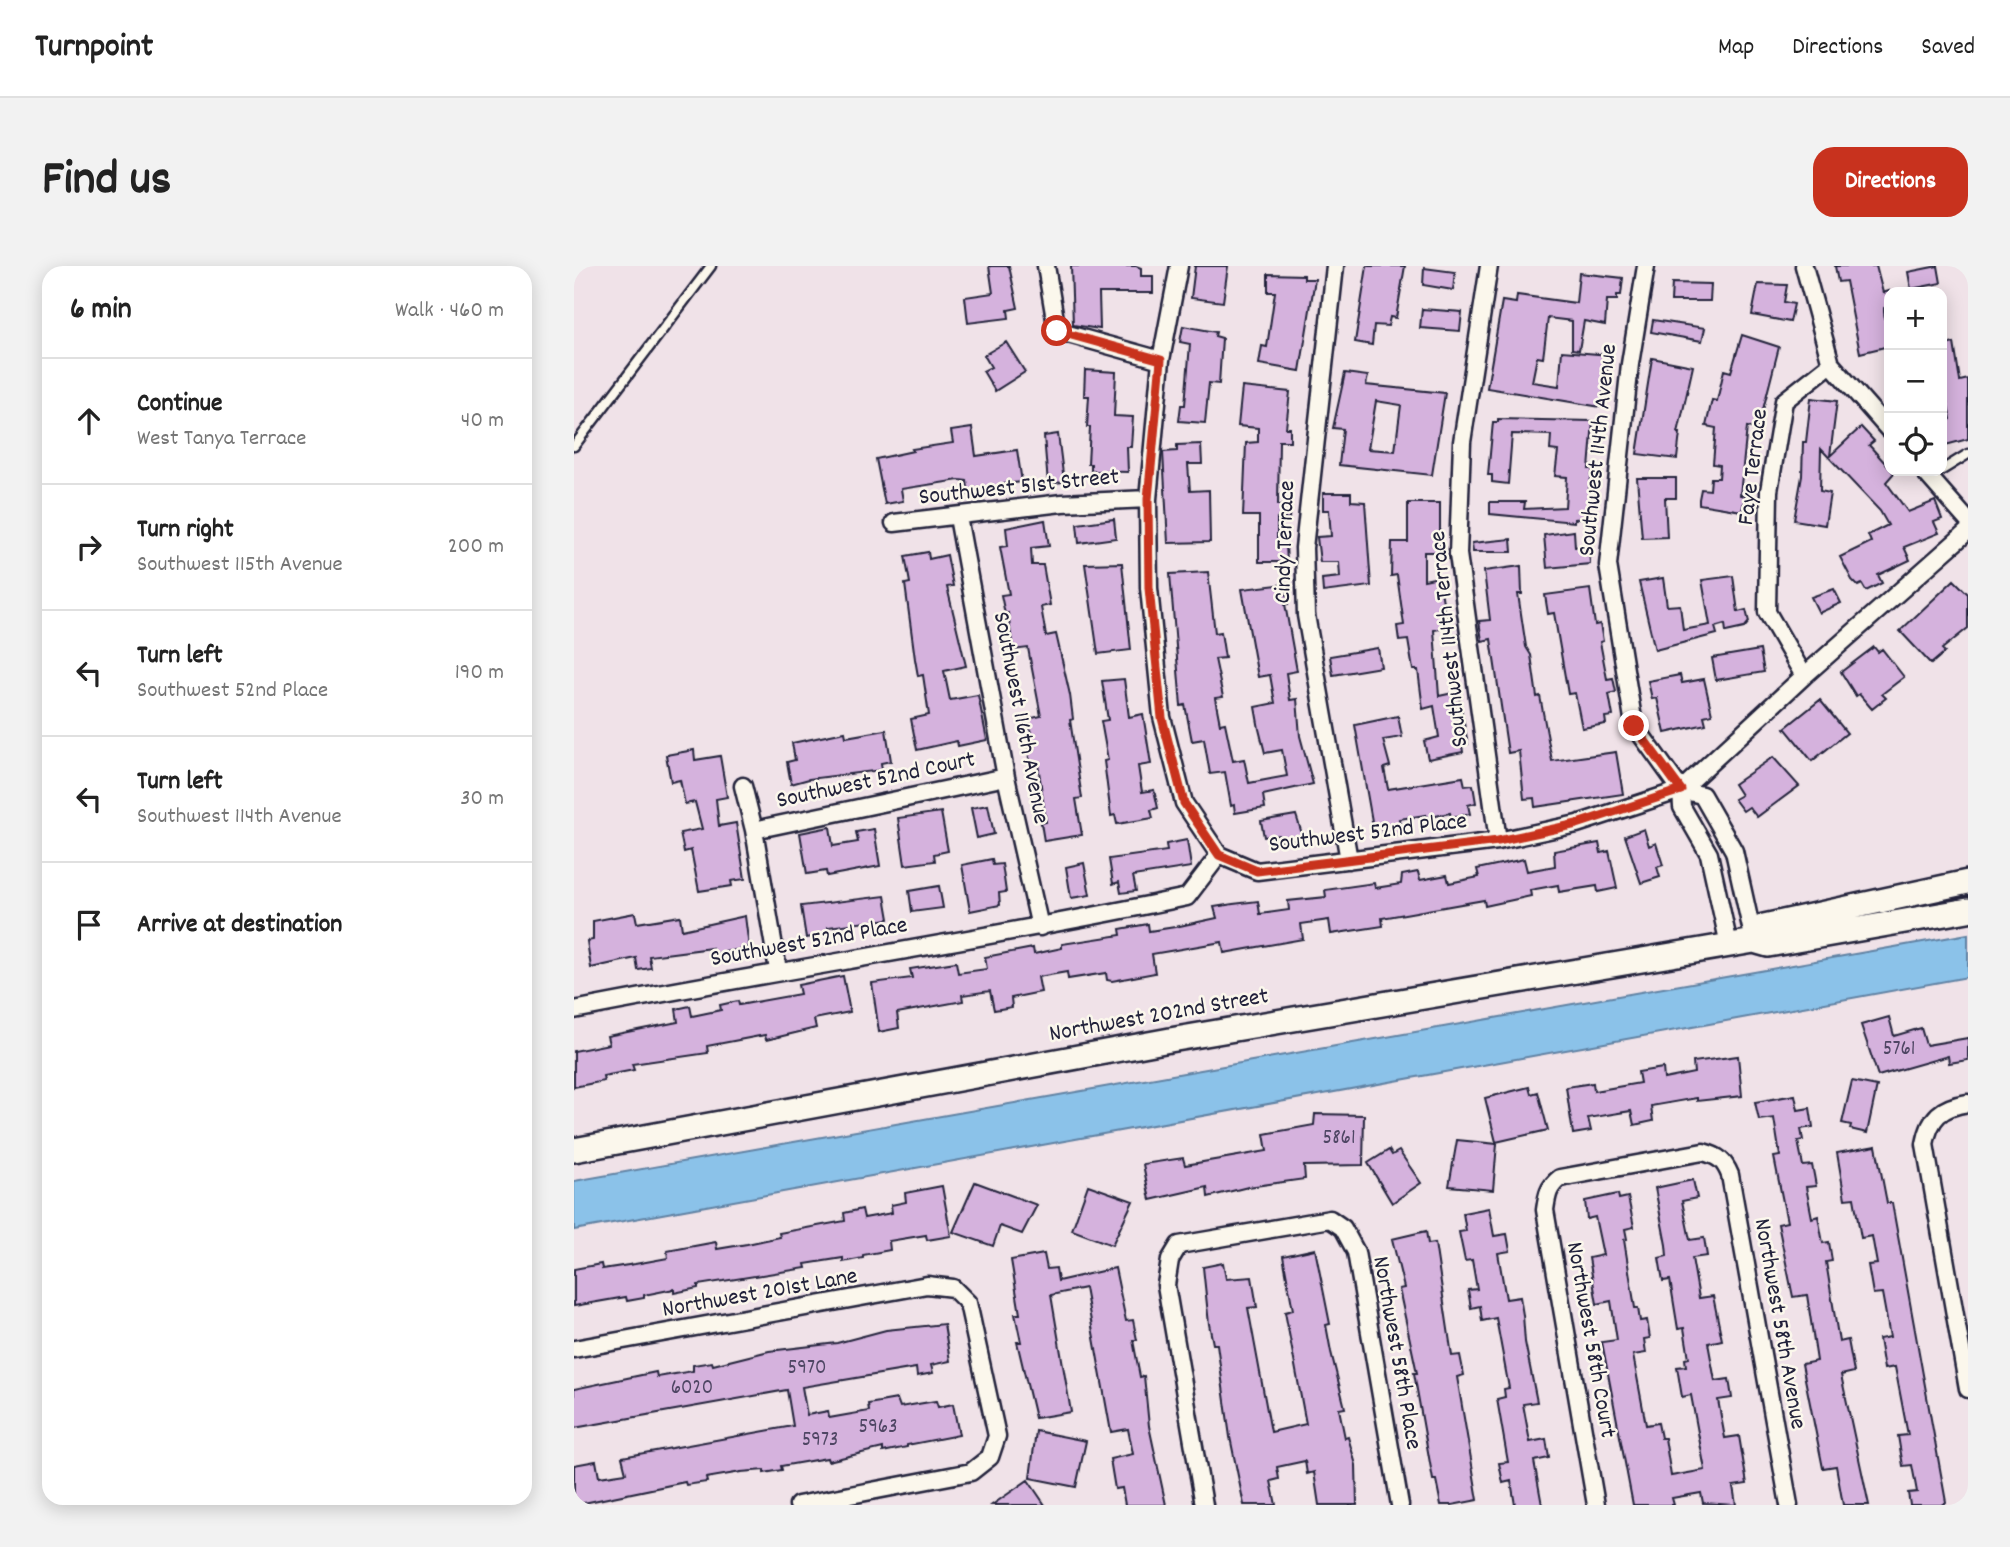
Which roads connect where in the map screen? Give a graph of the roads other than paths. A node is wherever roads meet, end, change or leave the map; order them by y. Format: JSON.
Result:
{"nodes":[{"id":1,"x":711,"y":266,"type":"edge"},
{"id":2,"x":1046,"y":266,"type":"edge"},
{"id":3,"x":1179,"y":266,"type":"edge"},
{"id":4,"x":1335,"y":266,"type":"edge"},
{"id":5,"x":1489,"y":266,"type":"edge"},
{"id":6,"x":1646,"y":266,"type":"edge"},
{"id":7,"x":1804,"y":266,"type":"edge"},
{"id":8,"x":1161,"y":360,"type":"junction"},
{"id":9,"x":1831,"y":364,"type":"junction"},
{"id":10,"x":1884,"y":424,"type":"edge"},
{"id":11,"x":574,"y":446,"type":"edge"},
{"id":12,"x":1968,"y":454,"type":"edge"},
{"id":13,"x":1947,"y":466,"type":"edge"},
{"id":14,"x":1937,"y":476,"type":"edge"},
{"id":15,"x":1148,"y":499,"type":"junction"},
{"id":16,"x":958,"y":517,"type":"junction"},
{"id":17,"x":1968,"y":521,"type":"edge"},
{"id":18,"x":894,"y":523,"type":"dead end"},
{"id":19,"x":1968,"y":531,"type":"edge"},
{"id":20,"x":1804,"y":676,"type":"junction"},
{"id":21,"x":1006,"y":777,"type":"junction"},
{"id":22,"x":743,"y":786,"type":"dead end"},
{"id":23,"x":1681,"y":790,"type":"junction"},
{"id":24,"x":1719,"y":823,"type":"junction"},
{"id":25,"x":754,"y":830,"type":"junction"},
{"id":26,"x":1700,"y":835,"type":"junction"},
{"id":27,"x":1498,"y":841,"type":"junction"},
{"id":28,"x":1219,"y":855,"type":"junction"},
{"id":29,"x":1349,"y":860,"type":"junction"},
{"id":30,"x":1737,"y":865,"type":"junction"},
{"id":31,"x":1713,"y":871,"type":"junction"},
{"id":32,"x":1968,"y":881,"type":"edge"},
{"id":33,"x":1968,"y":910,"type":"edge"},
{"id":34,"x":1040,"y":927,"type":"junction"},
{"id":35,"x":1754,"y":941,"type":"junction"},
{"id":36,"x":1729,"y":945,"type":"junction"},
{"id":37,"x":778,"y":971,"type":"junction"},
{"id":38,"x":574,"y":1010,"type":"edge"},
{"id":39,"x":1968,"y":1103,"type":"edge"},
{"id":40,"x":574,"y":1150,"type":"edge"},
{"id":41,"x":1552,"y":1184,"type":"joint"},
{"id":42,"x":574,"y":1349,"type":"edge"},
{"id":43,"x":1968,"y":1390,"type":"edge"},
{"id":44,"x":798,"y":1505,"type":"edge"},
{"id":45,"x":1204,"y":1505,"type":"edge"},
{"id":46,"x":1400,"y":1505,"type":"edge"},
{"id":47,"x":1596,"y":1505,"type":"edge"},
{"id":48,"x":1788,"y":1505,"type":"edge"}],
"edges":[{"from":1,"to":11,"type":"lane"},
{"from":2,"to":8,"type":"street"},
{"from":3,"to":8,"type":"street"},
{"from":4,"to":29,"type":"street","name":"Cindy Terrace"},
{"from":5,"to":27,"type":"street","name":"Southwest 114th Terrace"},
{"from":6,"to":23,"type":"street","name":"Southwest 114th Avenue"},
{"from":7,"to":9,"type":"street"},
{"from":8,"to":15,"type":"street"},
{"from":9,"to":10,"type":"street"},
{"from":9,"to":20,"type":"street","name":"Faye Terrace"},
{"from":12,"to":13,"type":"lane"},
{"from":14,"to":17,"type":"street"},
{"from":15,"to":16,"type":"street","name":"Southwest 51st Street"},
{"from":15,"to":28,"type":"street"},
{"from":16,"to":18,"type":"street","name":"Southwest 51st Street"},
{"from":16,"to":21,"type":"street","name":"Southwest 116th Avenue"},
{"from":19,"to":20,"type":"street","name":"Southwest 52nd Place"},
{"from":20,"to":23,"type":"street","name":"Southwest 52nd Place"},
{"from":21,"to":25,"type":"street","name":"Southwest 52nd Court"},
{"from":21,"to":34,"type":"street","name":"Southwest 116th Avenue"},
{"from":22,"to":25,"type":"street"},
{"from":23,"to":24,"type":"street","name":"Southwest 114th Avenue"},
{"from":23,"to":26,"type":"street","name":"Southwest 114th Avenue"},
{"from":23,"to":27,"type":"street","name":"Southwest 52nd Place"},
{"from":24,"to":26,"type":"street"},
{"from":24,"to":30,"type":"street","name":"Southwest 114th Avenue"},
{"from":25,"to":37,"type":"street"},
{"from":26,"to":31,"type":"street","name":"Southwest 114th Avenue"},
{"from":27,"to":29,"type":"street","name":"Southwest 52nd Place"},
{"from":28,"to":29,"type":"street","name":"Southwest 52nd Place"},
{"from":28,"to":34,"type":"street","name":"Southwest 52nd Place"},
{"from":30,"to":31,"type":"street"},
{"from":30,"to":35,"type":"street","name":"Southwest 114th Avenue"},
{"from":31,"to":36,"type":"street","name":"Southwest 114th Avenue"},
{"from":32,"to":35,"type":"street","name":"Northwest 202nd Street"},
{"from":33,"to":35,"type":"street","name":"Northwest 202nd Street"},
{"from":34,"to":37,"type":"street","name":"Southwest 52nd Place"},
{"from":35,"to":36,"type":"street","name":"Northwest 202nd Street"},
{"from":36,"to":40,"type":"street","name":"Northwest 202nd Street"},
{"from":37,"to":38,"type":"street","name":"Southwest 52nd Place"},
{"from":39,"to":43,"type":"street"},
{"from":41,"to":47,"type":"street","name":"Northwest 58th Court"},
{"from":41,"to":48,"type":"street","name":"Northwest 58th Avenue"},
{"from":42,"to":44,"type":"street","name":"Northwest 201st Lane"},
{"from":45,"to":46,"type":"street","name":"Northwest 58th Place"}]}
